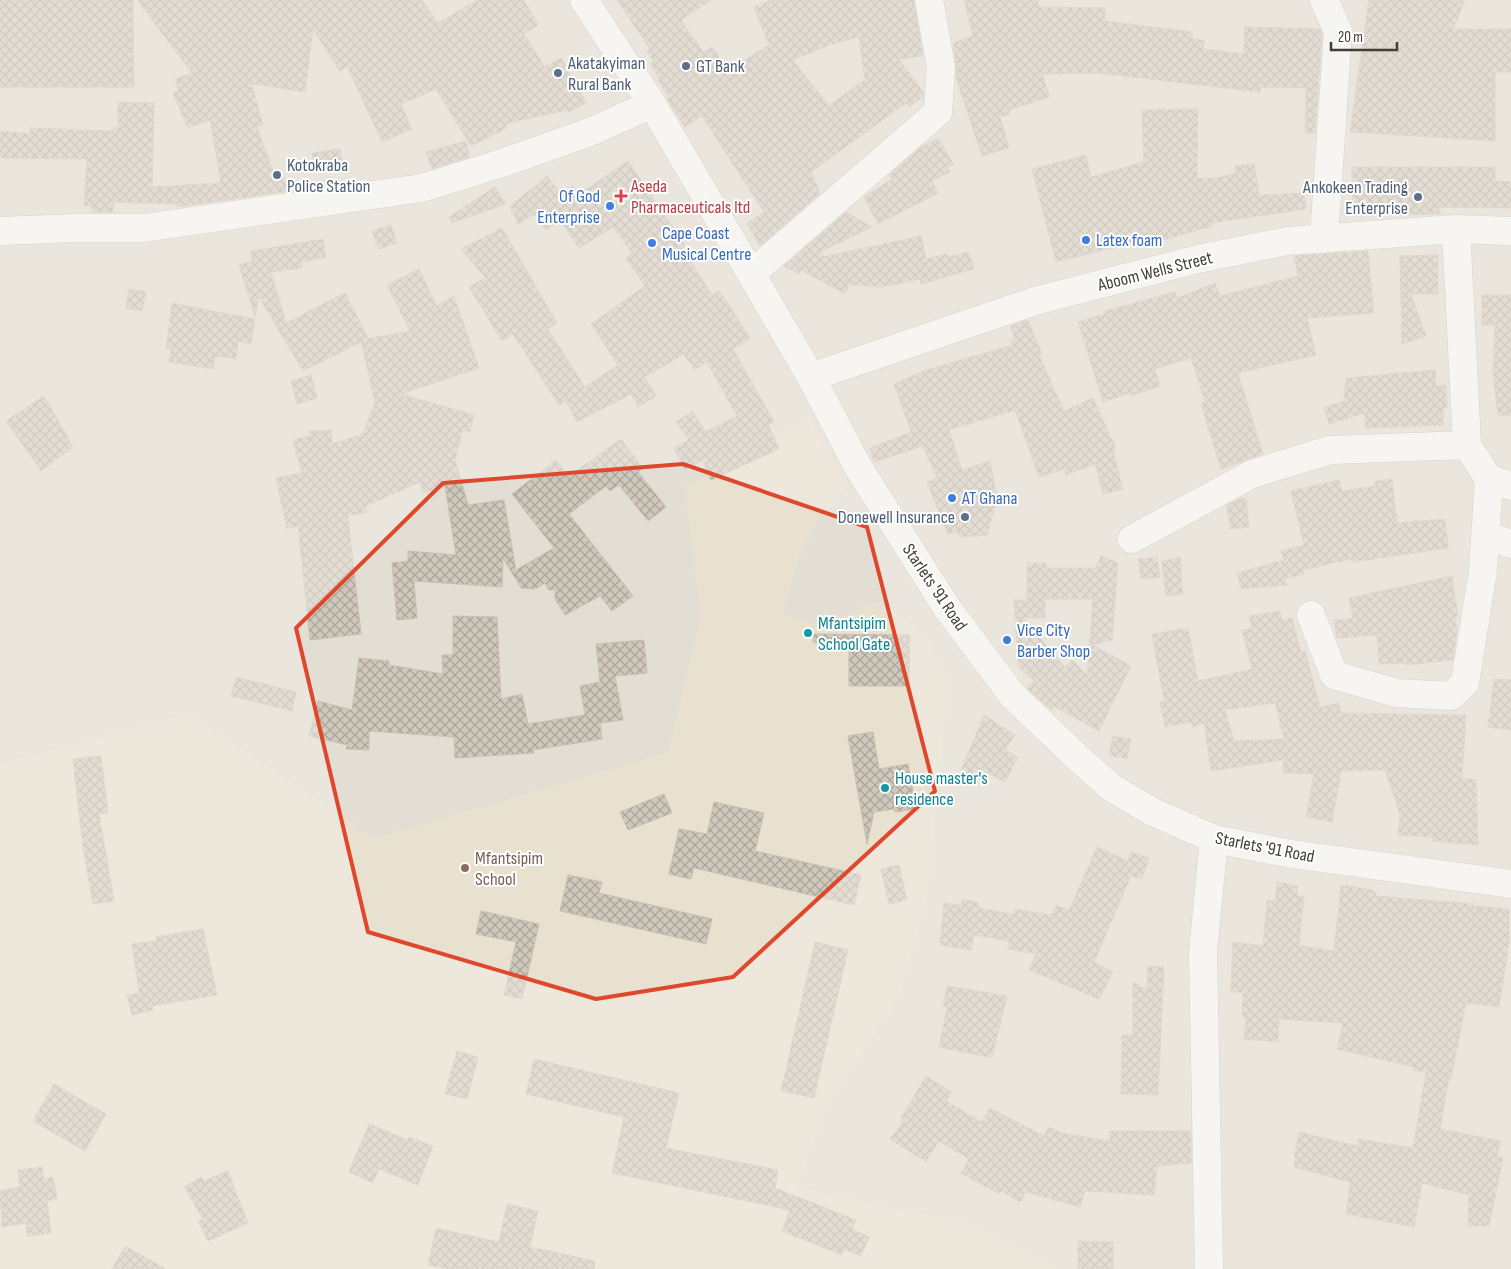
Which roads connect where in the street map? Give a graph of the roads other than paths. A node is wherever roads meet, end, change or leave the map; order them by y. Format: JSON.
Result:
{"nodes":[{"id":1,"x":584,"y":0,"type":"edge"},
{"id":2,"x":929,"y":0,"type":"edge"},
{"id":3,"x":1324,"y":0,"type":"edge"},
{"id":4,"x":652,"y":104,"type":"junction"},
{"id":5,"x":1456,"y":229,"type":"junction"},
{"id":6,"x":0,"y":231,"type":"edge"},
{"id":7,"x":1511,"y":231,"type":"edge"},
{"id":8,"x":1324,"y":238,"type":"junction"},
{"id":9,"x":751,"y":274,"type":"junction"},
{"id":10,"x":811,"y":376,"type":"junction"},
{"id":11,"x":1467,"y":445,"type":"junction"},
{"id":12,"x":1500,"y":483,"type":"edge"},
{"id":13,"x":1485,"y":535,"type":"junction"},
{"id":14,"x":1132,"y":538,"type":"dead end"},
{"id":15,"x":1511,"y":544,"type":"edge"},
{"id":16,"x":1311,"y":615,"type":"dead end"},
{"id":17,"x":1214,"y":839,"type":"junction"},
{"id":18,"x":1511,"y":884,"type":"edge"},
{"id":19,"x":1209,"y":1269,"type":"edge"}],
"edges":[{"from":1,"to":4,"type":"street","name":"Starlets '91 Road"},
{"from":2,"to":9,"type":"street"},
{"from":3,"to":8,"type":"street"},
{"from":4,"to":6,"type":"street"},
{"from":4,"to":9,"type":"street","name":"Starlets '91 Road"},
{"from":5,"to":7,"type":"street","name":"Aboom Wells Street"},
{"from":5,"to":8,"type":"street","name":"Aboom Wells Street"},
{"from":5,"to":11,"type":"street"},
{"from":8,"to":10,"type":"street","name":"Aboom Wells Street"},
{"from":9,"to":10,"type":"street","name":"Starlets '91 Road"},
{"from":10,"to":17,"type":"street","name":"Starlets '91 Road"},
{"from":11,"to":12,"type":"street"},
{"from":11,"to":14,"type":"street"},
{"from":12,"to":13,"type":"street"},
{"from":13,"to":15,"type":"street"},
{"from":13,"to":16,"type":"street"},
{"from":17,"to":18,"type":"street","name":"Starlets '91 Road"},
{"from":17,"to":19,"type":"street"}]}
